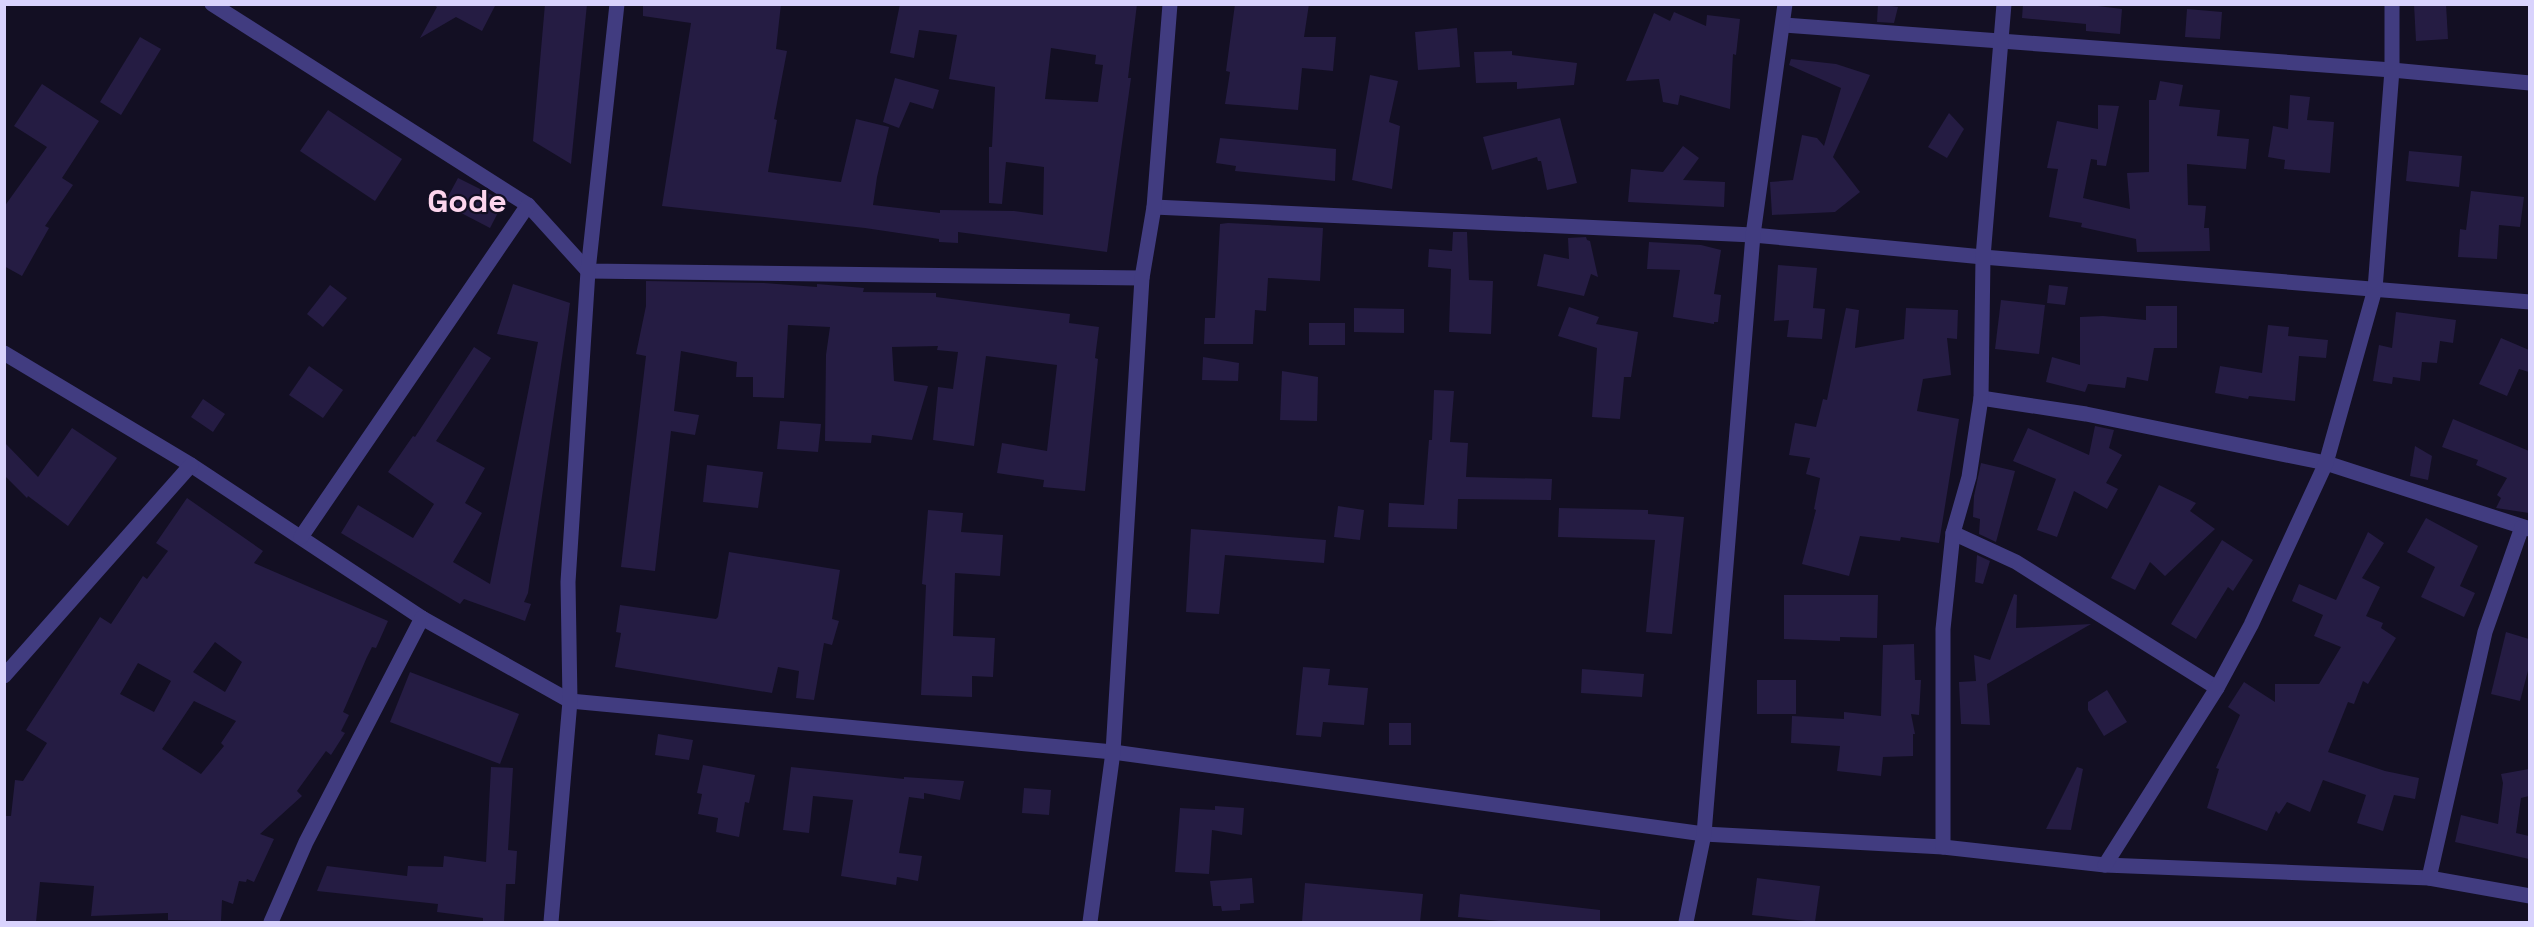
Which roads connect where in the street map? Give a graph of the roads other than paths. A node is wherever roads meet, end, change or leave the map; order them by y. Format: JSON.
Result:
{"nodes":[{"id":1,"x":212,"y":4,"type":"edge"},
{"id":2,"x":617,"y":4,"type":"edge"},
{"id":3,"x":1170,"y":4,"type":"edge"},
{"id":4,"x":1785,"y":4,"type":"edge"},
{"id":5,"x":2004,"y":4,"type":"edge"},
{"id":6,"x":2392,"y":4,"type":"edge"},
{"id":7,"x":1784,"y":25,"type":"junction"},
{"id":8,"x":2003,"y":40,"type":"junction"},
{"id":9,"x":2392,"y":70,"type":"junction"},
{"id":10,"x":2529,"y":82,"type":"edge"},
{"id":11,"x":528,"y":205,"type":"junction"},
{"id":12,"x":1154,"y":207,"type":"junction"},
{"id":13,"x":1753,"y":235,"type":"junction"},
{"id":14,"x":1983,"y":257,"type":"junction"},
{"id":15,"x":588,"y":271,"type":"junction"},
{"id":16,"x":1143,"y":278,"type":"junction"},
{"id":17,"x":2375,"y":289,"type":"junction"},
{"id":18,"x":2529,"y":302,"type":"edge"},
{"id":19,"x":4,"y":354,"type":"edge"},
{"id":20,"x":1981,"y":398,"type":"junction"},
{"id":21,"x":2326,"y":463,"type":"junction"},
{"id":22,"x":191,"y":465,"type":"junction"},
{"id":23,"x":2526,"y":528,"type":"edge"},
{"id":24,"x":1953,"y":533,"type":"junction"},
{"id":25,"x":301,"y":537,"type":"junction"},
{"id":26,"x":422,"y":618,"type":"junction"},
{"id":27,"x":4,"y":676,"type":"edge"},
{"id":28,"x":2217,"y":688,"type":"junction"},
{"id":29,"x":570,"y":701,"type":"junction"},
{"id":30,"x":1113,"y":752,"type":"junction"},
{"id":31,"x":1704,"y":834,"type":"junction"},
{"id":32,"x":1943,"y":847,"type":"junction"},
{"id":33,"x":2105,"y":865,"type":"junction"},
{"id":34,"x":2429,"y":878,"type":"junction"},
{"id":35,"x":2529,"y":896,"type":"edge"},
{"id":36,"x":271,"y":922,"type":"edge"},
{"id":37,"x":551,"y":922,"type":"edge"},
{"id":38,"x":1090,"y":922,"type":"edge"},
{"id":39,"x":1686,"y":922,"type":"edge"}],
"edges":[{"from":1,"to":11,"type":"street"},
{"from":2,"to":15,"type":"street"},
{"from":3,"to":12,"type":"street"},
{"from":4,"to":7,"type":"street"},
{"from":5,"to":8,"type":"street"},
{"from":6,"to":9,"type":"street"},
{"from":7,"to":8,"type":"street"},
{"from":7,"to":13,"type":"street"},
{"from":8,"to":9,"type":"street"},
{"from":8,"to":14,"type":"street"},
{"from":9,"to":10,"type":"street"},
{"from":9,"to":17,"type":"street"},
{"from":11,"to":15,"type":"street"},
{"from":11,"to":25,"type":"street"},
{"from":12,"to":13,"type":"street"},
{"from":12,"to":16,"type":"street"},
{"from":13,"to":14,"type":"street"},
{"from":13,"to":31,"type":"street"},
{"from":14,"to":17,"type":"street"},
{"from":14,"to":20,"type":"street"},
{"from":15,"to":16,"type":"street"},
{"from":15,"to":29,"type":"street"},
{"from":16,"to":30,"type":"street"},
{"from":17,"to":18,"type":"street"},
{"from":17,"to":21,"type":"street"},
{"from":19,"to":22,"type":"street"},
{"from":20,"to":21,"type":"street"},
{"from":20,"to":24,"type":"street"},
{"from":21,"to":23,"type":"street"},
{"from":21,"to":28,"type":"street"},
{"from":22,"to":25,"type":"street"},
{"from":22,"to":27,"type":"street"},
{"from":23,"to":34,"type":"street"},
{"from":24,"to":28,"type":"street"},
{"from":24,"to":32,"type":"street"},
{"from":25,"to":26,"type":"street"},
{"from":26,"to":29,"type":"street"},
{"from":26,"to":36,"type":"street"},
{"from":28,"to":33,"type":"street"},
{"from":29,"to":30,"type":"street"},
{"from":29,"to":37,"type":"street"},
{"from":30,"to":31,"type":"street"},
{"from":30,"to":38,"type":"street"},
{"from":31,"to":32,"type":"street"},
{"from":31,"to":39,"type":"street"},
{"from":32,"to":33,"type":"street"},
{"from":33,"to":34,"type":"street"},
{"from":34,"to":35,"type":"street"}]}
